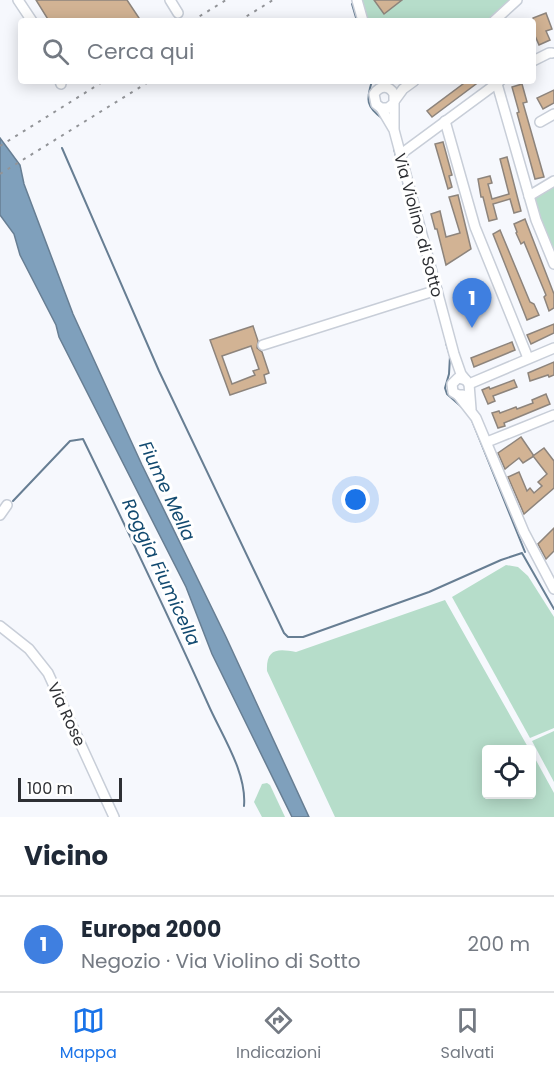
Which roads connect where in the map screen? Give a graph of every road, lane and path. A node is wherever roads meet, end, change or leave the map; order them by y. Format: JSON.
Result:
{"nodes":[{"id":1,"x":18,"y":0,"type":"edge"},
{"id":2,"x":170,"y":0,"type":"edge"},
{"id":3,"x":357,"y":0,"type":"edge"},
{"id":4,"x":517,"y":0,"type":"edge"},
{"id":5,"x":178,"y":13,"type":"dead end"},
{"id":6,"x":30,"y":18,"type":"edge"},
{"id":7,"x":362,"y":18,"type":"edge"},
{"id":8,"x":497,"y":18,"type":"edge"},
{"id":9,"x":553,"y":53,"type":"edge"},
{"id":10,"x":536,"y":60,"type":"edge"},
{"id":11,"x":381,"y":84,"type":"edge"},
{"id":12,"x":410,"y":84,"type":"edge"},
{"id":13,"x":496,"y":84,"type":"edge"},
{"id":14,"x":500,"y":84,"type":"edge"},
{"id":15,"x":394,"y":98,"type":"junction"},
{"id":16,"x":381,"y":108,"type":"junction"},
{"id":17,"x":554,"y":114,"type":"edge"},
{"id":18,"x":445,"y":121,"type":"junction"},
{"id":19,"x":540,"y":122,"type":"dead end"},
{"id":20,"x":394,"y":130,"type":"junction"},
{"id":21,"x":401,"y":154,"type":"junction"},
{"id":22,"x":554,"y":181,"type":"edge"},
{"id":23,"x":529,"y":196,"type":"junction"},
{"id":24,"x":554,"y":264,"type":"edge"},
{"id":25,"x":437,"y":290,"type":"junction"},
{"id":26,"x":263,"y":345,"type":"dead end"},
{"id":27,"x":554,"y":348,"type":"edge"},
{"id":28,"x":454,"y":354,"type":"junction"},
{"id":29,"x":528,"y":358,"type":"junction"},
{"id":30,"x":452,"y":384,"type":"junction"},
{"id":31,"x":468,"y":385,"type":"junction"},
{"id":32,"x":458,"y":395,"type":"junction"},
{"id":33,"x":471,"y":409,"type":"junction"},
{"id":34,"x":554,"y":415,"type":"edge"},
{"id":35,"x":487,"y":442,"type":"junction"},
{"id":36,"x":8,"y":505,"type":"dead end"},
{"id":37,"x":0,"y":514,"type":"edge"},
{"id":38,"x":554,"y":589,"type":"edge"},
{"id":39,"x":0,"y":626,"type":"edge"},
{"id":40,"x":114,"y":817,"type":"edge"}],
"edges":[{"from":1,"to":6,"type":"street"},
{"from":2,"to":5,"type":"street"},
{"from":3,"to":7,"type":"street"},
{"from":4,"to":8,"type":"street"},
{"from":9,"to":10,"type":"street"},
{"from":11,"to":15,"type":"street"},
{"from":11,"to":16,"type":"street"},
{"from":12,"to":15,"type":"street"},
{"from":13,"to":18,"type":"street"},
{"from":14,"to":23,"type":"street"},
{"from":15,"to":16,"type":"street"},
{"from":15,"to":20,"type":"street","name":"Via Violino di Sotto"},
{"from":16,"to":20,"type":"street","name":"Via Violino di Sotto"},
{"from":17,"to":19,"type":"street"},
{"from":18,"to":21,"type":"street"},
{"from":18,"to":29,"type":"street"},
{"from":20,"to":21,"type":"street","name":"Via Violino di Sotto"},
{"from":21,"to":25,"type":"street","name":"Via Violino di Sotto"},
{"from":22,"to":23,"type":"street"},
{"from":23,"to":24,"type":"street"},
{"from":25,"to":26,"type":"street"},
{"from":25,"to":28,"type":"street","name":"Via Violino di Sotto"},
{"from":27,"to":29,"type":"street"},
{"from":28,"to":30,"type":"street","name":"Via Violino di Sotto"},
{"from":28,"to":31,"type":"street","name":"Via Violino di Sotto"},
{"from":29,"to":31,"type":"street"},
{"from":30,"to":31,"type":"street"},
{"from":30,"to":32,"type":"street","name":"Via Violino di Sotto"},
{"from":31,"to":32,"type":"street"},
{"from":31,"to":33,"type":"street","name":"Via Violino di Sotto"},
{"from":32,"to":33,"type":"street","name":"Via Violino di Sotto"},
{"from":33,"to":35,"type":"street","name":"Via Violino di Sotto"},
{"from":34,"to":35,"type":"street"},
{"from":35,"to":38,"type":"street","name":"Via Violino di Sotto"},
{"from":36,"to":37,"type":"street"},
{"from":39,"to":40,"type":"street","name":"Via Rose"}]}
